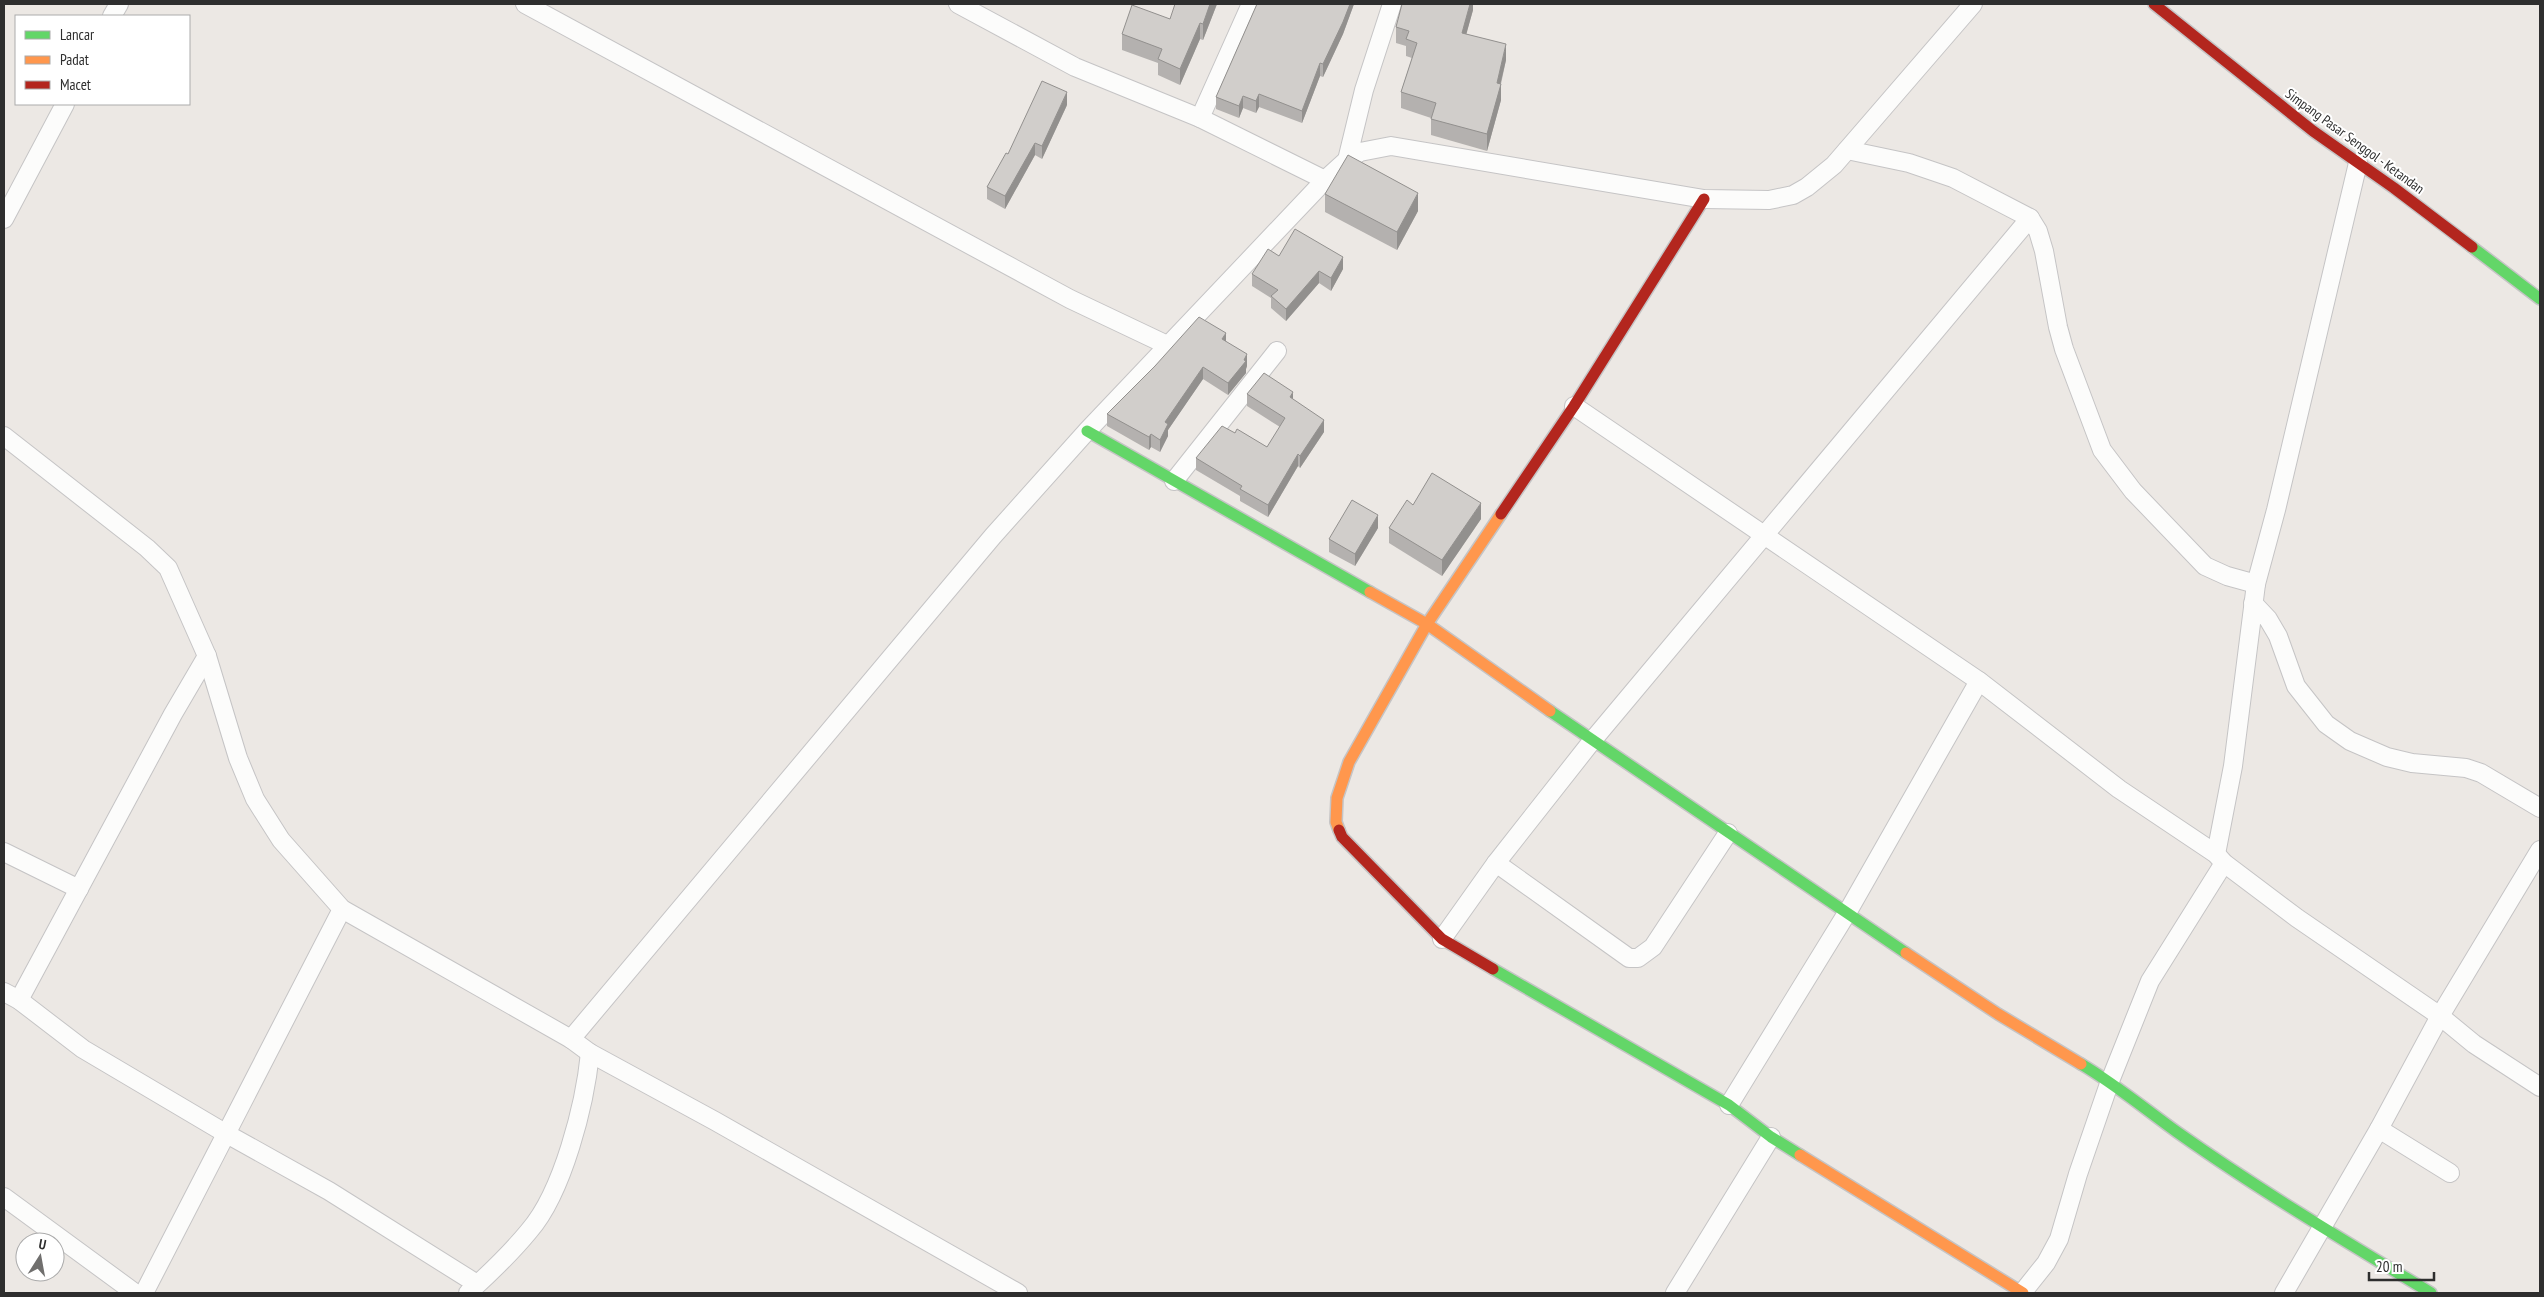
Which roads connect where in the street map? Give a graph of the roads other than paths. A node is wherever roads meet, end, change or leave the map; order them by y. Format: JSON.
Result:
{"nodes":[{"id":1,"x":119,"y":4,"type":"edge"},
{"id":2,"x":525,"y":4,"type":"edge"},
{"id":3,"x":1251,"y":4,"type":"edge"},
{"id":4,"x":1392,"y":4,"type":"edge"},
{"id":5,"x":1973,"y":4,"type":"edge"},
{"id":6,"x":2154,"y":4,"type":"edge"},
{"id":7,"x":963,"y":5,"type":"edge"},
{"id":8,"x":113,"y":15,"type":"edge"},
{"id":9,"x":64,"y":105,"type":"edge"},
{"id":10,"x":1200,"y":118,"type":"junction"},
{"id":11,"x":1847,"y":150,"type":"junction"},
{"id":12,"x":1347,"y":160,"type":"junction"},
{"id":13,"x":2358,"y":163,"type":"junction"},
{"id":14,"x":1325,"y":180,"type":"junction"},
{"id":15,"x":1704,"y":198,"type":"junction"},
{"id":16,"x":2030,"y":218,"type":"junction"},
{"id":17,"x":4,"y":219,"type":"edge"},
{"id":18,"x":2540,"y":299,"type":"edge"},
{"id":19,"x":1167,"y":346,"type":"junction"},
{"id":20,"x":1277,"y":351,"type":"dead end"},
{"id":21,"x":1574,"y":406,"type":"junction"},
{"id":22,"x":1087,"y":431,"type":"junction"},
{"id":23,"x":4,"y":436,"type":"edge"},
{"id":24,"x":1174,"y":481,"type":"junction"},
{"id":25,"x":1765,"y":535,"type":"junction"},
{"id":26,"x":2256,"y":584,"type":"junction"},
{"id":27,"x":2254,"y":603,"type":"junction"},
{"id":28,"x":1427,"y":624,"type":"junction"},
{"id":29,"x":207,"y":656,"type":"junction"},
{"id":30,"x":1979,"y":681,"type":"junction"},
{"id":31,"x":1592,"y":741,"type":"junction"},
{"id":32,"x":2540,"y":808,"type":"edge"},
{"id":33,"x":1728,"y":833,"type":"junction"},
{"id":34,"x":2540,"y":850,"type":"edge"},
{"id":35,"x":4,"y":852,"type":"edge"},
{"id":36,"x":2220,"y":859,"type":"junction"},
{"id":37,"x":1496,"y":863,"type":"junction"},
{"id":38,"x":79,"y":889,"type":"junction"},
{"id":39,"x":342,"y":909,"type":"junction"},
{"id":40,"x":1847,"y":913,"type":"junction"},
{"id":41,"x":1442,"y":938,"type":"junction"},
{"id":42,"x":11,"y":996,"type":"edge"},
{"id":43,"x":2440,"y":1016,"type":"junction"},
{"id":44,"x":572,"y":1039,"type":"junction"},
{"id":45,"x":590,"y":1053,"type":"junction"},
{"id":46,"x":2110,"y":1081,"type":"junction"},
{"id":47,"x":2540,"y":1087,"type":"edge"},
{"id":48,"x":1729,"y":1105,"type":"junction"},
{"id":49,"x":2379,"y":1129,"type":"junction"},
{"id":50,"x":225,"y":1133,"type":"junction"},
{"id":51,"x":1771,"y":1137,"type":"junction"},
{"id":52,"x":2450,"y":1173,"type":"dead end"},
{"id":53,"x":4,"y":1196,"type":"edge"},
{"id":54,"x":2322,"y":1227,"type":"junction"},
{"id":55,"x":472,"y":1289,"type":"edge"},
{"id":56,"x":135,"y":1293,"type":"edge"},
{"id":57,"x":144,"y":1293,"type":"edge"},
{"id":58,"x":1018,"y":1293,"type":"edge"},
{"id":59,"x":1675,"y":1293,"type":"edge"},
{"id":60,"x":2023,"y":1293,"type":"edge"},
{"id":61,"x":2284,"y":1293,"type":"edge"},
{"id":62,"x":2431,"y":1293,"type":"edge"}],
"edges":[{"from":1,"to":8,"type":"street"},
{"from":2,"to":19,"type":"street"},
{"from":3,"to":10,"type":"street"},
{"from":4,"to":12,"type":"street"},
{"from":5,"to":11,"type":"street"},
{"from":6,"to":13,"type":"street","name":"Simpang Pasar Senggol - Ketandan"},
{"from":7,"to":10,"type":"street"},
{"from":9,"to":17,"type":"street"},
{"from":10,"to":14,"type":"street"},
{"from":11,"to":15,"type":"street"},
{"from":11,"to":16,"type":"street"},
{"from":12,"to":14,"type":"street"},
{"from":12,"to":15,"type":"street"},
{"from":13,"to":18,"type":"street","name":"Simpang Pasar Senggol - Ketandan"},
{"from":13,"to":26,"type":"street"},
{"from":14,"to":19,"type":"street"},
{"from":15,"to":21,"type":"street"},
{"from":16,"to":25,"type":"street"},
{"from":16,"to":26,"type":"street"},
{"from":19,"to":22,"type":"street"},
{"from":20,"to":24,"type":"street"},
{"from":21,"to":25,"type":"street"},
{"from":21,"to":28,"type":"street"},
{"from":22,"to":24,"type":"street"},
{"from":22,"to":44,"type":"street"},
{"from":23,"to":29,"type":"street"},
{"from":24,"to":28,"type":"street"},
{"from":25,"to":30,"type":"street"},
{"from":25,"to":31,"type":"street"},
{"from":26,"to":27,"type":"street"},
{"from":27,"to":32,"type":"street"},
{"from":27,"to":36,"type":"street"},
{"from":28,"to":31,"type":"street"},
{"from":28,"to":41,"type":"street"},
{"from":29,"to":38,"type":"street"},
{"from":29,"to":39,"type":"street"},
{"from":30,"to":36,"type":"street"},
{"from":30,"to":40,"type":"street"},
{"from":31,"to":33,"type":"street"},
{"from":31,"to":37,"type":"street"},
{"from":33,"to":37,"type":"street"},
{"from":33,"to":40,"type":"street"},
{"from":34,"to":43,"type":"street"},
{"from":35,"to":38,"type":"street"},
{"from":36,"to":43,"type":"street"},
{"from":36,"to":46,"type":"street"},
{"from":37,"to":41,"type":"street"},
{"from":38,"to":42,"type":"street"},
{"from":39,"to":44,"type":"street"},
{"from":39,"to":50,"type":"street"},
{"from":40,"to":46,"type":"street"},
{"from":40,"to":48,"type":"street"},
{"from":41,"to":48,"type":"street"},
{"from":42,"to":50,"type":"street"},
{"from":43,"to":47,"type":"street"},
{"from":43,"to":49,"type":"street"},
{"from":44,"to":45,"type":"street"},
{"from":45,"to":55,"type":"street"},
{"from":45,"to":58,"type":"street"},
{"from":46,"to":54,"type":"street"},
{"from":46,"to":60,"type":"street"},
{"from":48,"to":51,"type":"street"},
{"from":49,"to":52,"type":"street"},
{"from":49,"to":54,"type":"street"},
{"from":50,"to":55,"type":"street"},
{"from":50,"to":57,"type":"street"},
{"from":51,"to":59,"type":"street"},
{"from":51,"to":60,"type":"street"},
{"from":53,"to":56,"type":"street"},
{"from":54,"to":61,"type":"street"},
{"from":54,"to":62,"type":"street"}]}
